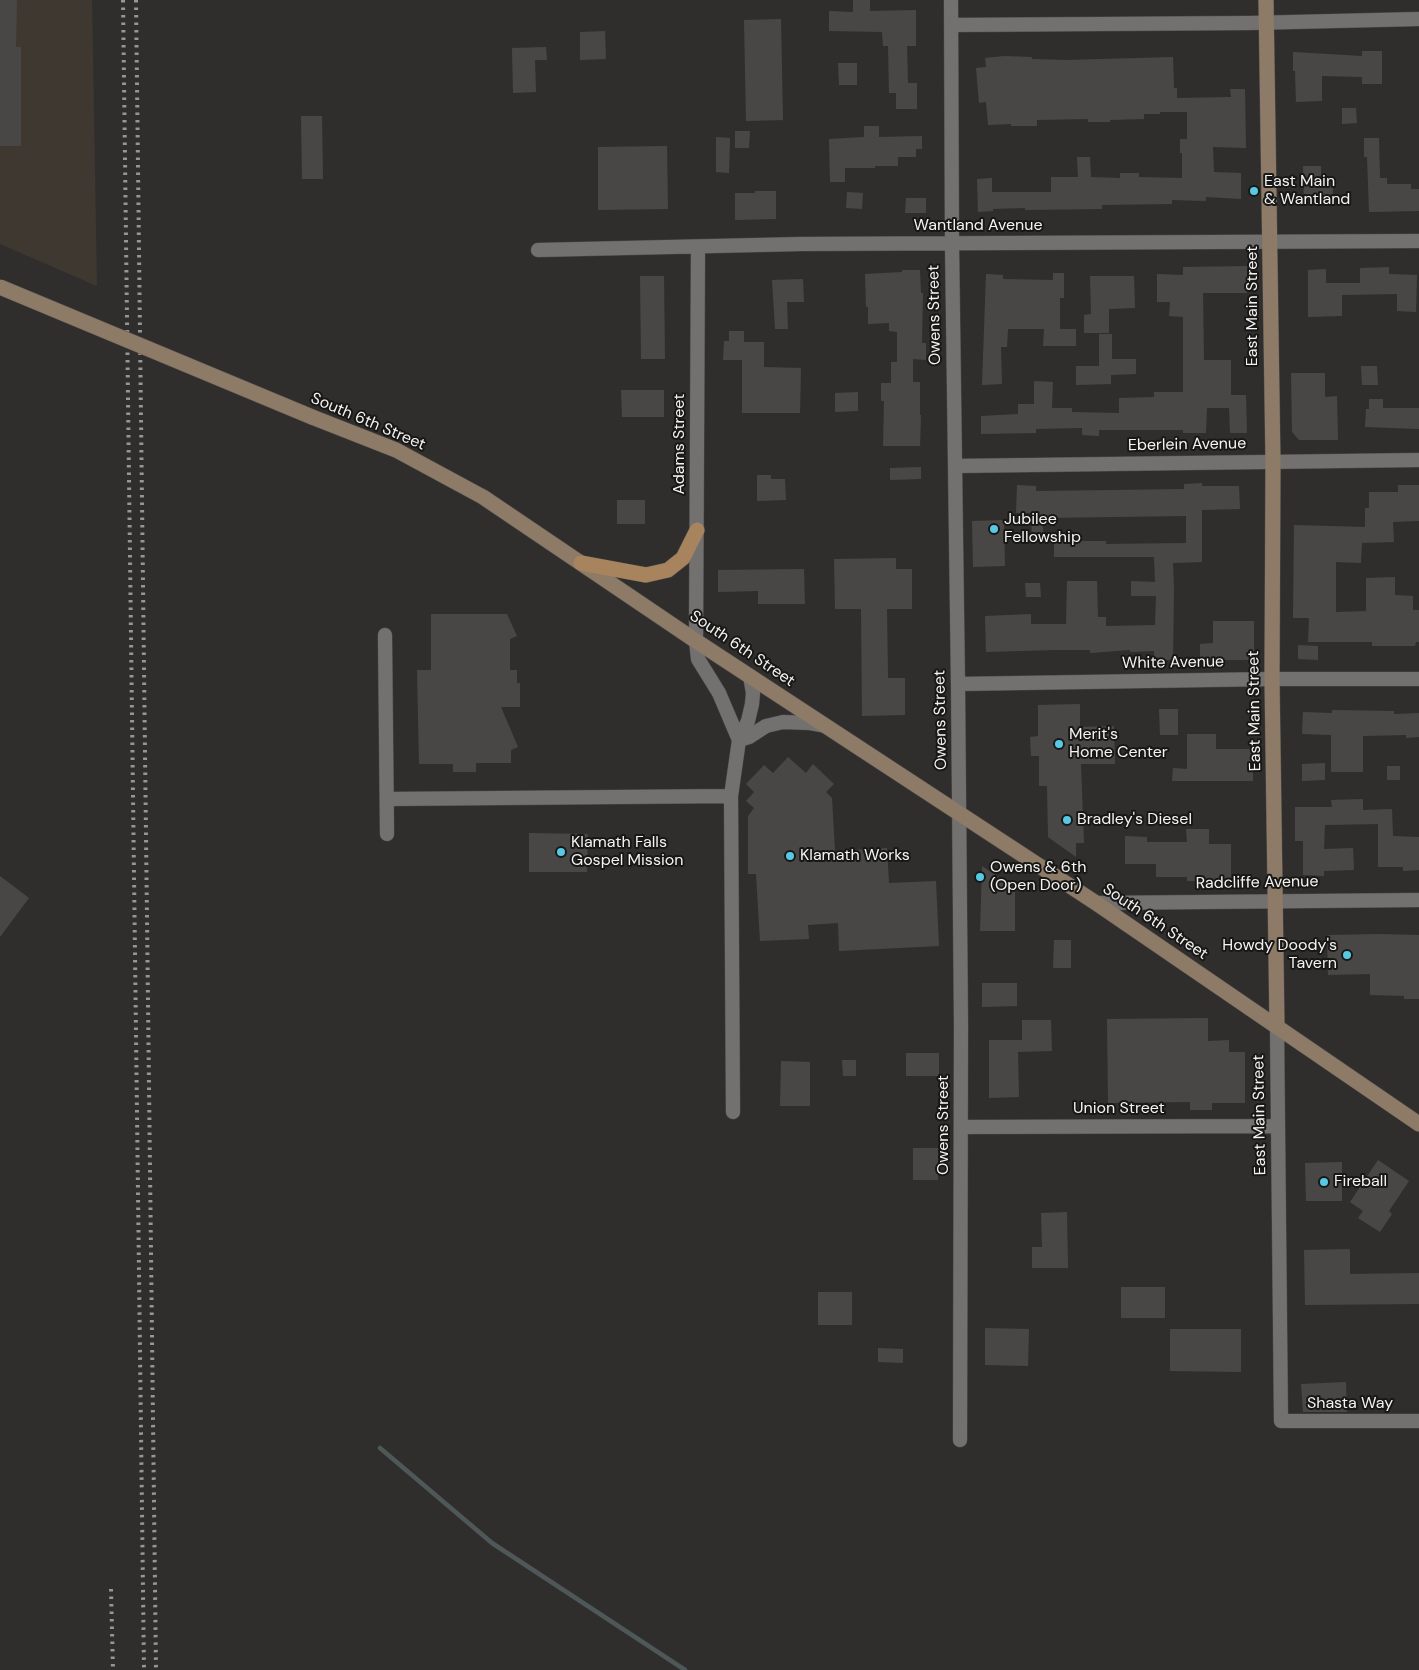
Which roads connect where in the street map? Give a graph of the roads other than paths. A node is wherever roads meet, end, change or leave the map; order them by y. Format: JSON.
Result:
{"nodes":[{"id":1,"x":951,"y":0,"type":"edge"},
{"id":2,"x":1266,"y":0,"type":"edge"},
{"id":3,"x":1419,"y":19,"type":"edge"},
{"id":4,"x":1266,"y":22,"type":"junction"},
{"id":5,"x":951,"y":25,"type":"junction"},
{"id":6,"x":1419,"y":241,"type":"edge"},
{"id":7,"x":1270,"y":242,"type":"junction"},
{"id":8,"x":952,"y":244,"type":"junction"},
{"id":9,"x":698,"y":247,"type":"junction"},
{"id":10,"x":538,"y":250,"type":"dead end"},
{"id":11,"x":0,"y":287,"type":"edge"},
{"id":12,"x":1419,"y":460,"type":"edge"},
{"id":13,"x":1273,"y":462,"type":"junction"},
{"id":14,"x":955,"y":466,"type":"junction"},
{"id":15,"x":697,"y":530,"type":"junction"},
{"id":16,"x":580,"y":562,"type":"junction"},
{"id":17,"x":385,"y":635,"type":"dead end"},
{"id":18,"x":696,"y":640,"type":"junction"},
{"id":19,"x":750,"y":676,"type":"junction"},
{"id":20,"x":1272,"y":679,"type":"junction"},
{"id":21,"x":1419,"y":679,"type":"edge"},
{"id":22,"x":958,"y":684,"type":"junction"},
{"id":23,"x":826,"y":726,"type":"junction"},
{"id":24,"x":738,"y":740,"type":"junction"},
{"id":25,"x":731,"y":796,"type":"junction"},
{"id":26,"x":387,"y":799,"type":"junction"},
{"id":27,"x":959,"y":814,"type":"junction"},
{"id":28,"x":387,"y":834,"type":"dead end"},
{"id":29,"x":1276,"y":900,"type":"junction"},
{"id":30,"x":1419,"y":900,"type":"edge"},
{"id":31,"x":1096,"y":904,"type":"junction"},
{"id":32,"x":1277,"y":1026,"type":"junction"},
{"id":33,"x":733,"y":1112,"type":"dead end"},
{"id":34,"x":1419,"y":1124,"type":"edge"},
{"id":35,"x":961,"y":1126,"type":"junction"},
{"id":36,"x":1277,"y":1126,"type":"junction"},
{"id":37,"x":1281,"y":1421,"type":"joint"},
{"id":38,"x":1419,"y":1421,"type":"edge"},
{"id":39,"x":960,"y":1440,"type":"dead end"}],
"edges":[{"from":1,"to":5,"type":"street","name":"Owens Street"},
{"from":2,"to":4,"type":"main road","name":"East Main Street"},
{"from":3,"to":4,"type":"street"},
{"from":4,"to":5,"type":"street"},
{"from":4,"to":7,"type":"main road","name":"East Main Street"},
{"from":5,"to":8,"type":"street","name":"Owens Street"},
{"from":6,"to":7,"type":"street","name":"Wantland Avenue"},
{"from":7,"to":8,"type":"street","name":"Wantland Avenue"},
{"from":7,"to":13,"type":"main road","name":"East Main Street"},
{"from":8,"to":9,"type":"street","name":"Wantland Avenue"},
{"from":8,"to":14,"type":"street","name":"Owens Street"},
{"from":9,"to":10,"type":"street","name":"Wantland Avenue"},
{"from":9,"to":15,"type":"street","name":"Adams Street"},
{"from":11,"to":16,"type":"main road","name":"South 6th Street","bridge":true},
{"from":12,"to":13,"type":"street","name":"Eberlein Avenue"},
{"from":13,"to":14,"type":"street","name":"Eberlein Avenue"},
{"from":13,"to":20,"type":"main road","name":"East Main Street"},
{"from":14,"to":22,"type":"street","name":"Owens Street"},
{"from":15,"to":16,"type":"main road"},
{"from":15,"to":18,"type":"street","name":"Adams Street"},
{"from":16,"to":18,"type":"main road","name":"South 6th Street"},
{"from":17,"to":26,"type":"street"},
{"from":18,"to":19,"type":"main road","name":"South 6th Street"},
{"from":18,"to":24,"type":"street","name":"Adams Street"},
{"from":19,"to":23,"type":"main road","name":"South 6th Street"},
{"from":19,"to":24,"type":"street"},
{"from":20,"to":21,"type":"street","name":"White Avenue"},
{"from":20,"to":22,"type":"street","name":"White Avenue"},
{"from":20,"to":29,"type":"main road","name":"East Main Street"},
{"from":22,"to":27,"type":"street","name":"Owens Street"},
{"from":23,"to":24,"type":"street"},
{"from":23,"to":27,"type":"main road","name":"South 6th Street"},
{"from":24,"to":25,"type":"street"},
{"from":25,"to":26,"type":"street"},
{"from":25,"to":33,"type":"street"},
{"from":26,"to":28,"type":"street"},
{"from":27,"to":31,"type":"main road","name":"South 6th Street"},
{"from":27,"to":35,"type":"street","name":"Owens Street"},
{"from":29,"to":30,"type":"street","name":"Radcliffe Avenue"},
{"from":29,"to":31,"type":"street","name":"Radcliffe Avenue"},
{"from":29,"to":32,"type":"main road","name":"East Main Street"},
{"from":31,"to":32,"type":"main road","name":"South 6th Street"},
{"from":32,"to":34,"type":"main road","name":"South 6th Street"},
{"from":32,"to":36,"type":"street","name":"East Main Street"},
{"from":35,"to":36,"type":"street","name":"Union Street"},
{"from":35,"to":39,"type":"street","name":"Owens Street"},
{"from":36,"to":37,"type":"street","name":"East Main Street"},
{"from":37,"to":38,"type":"street","name":"Shasta Way"}]}
